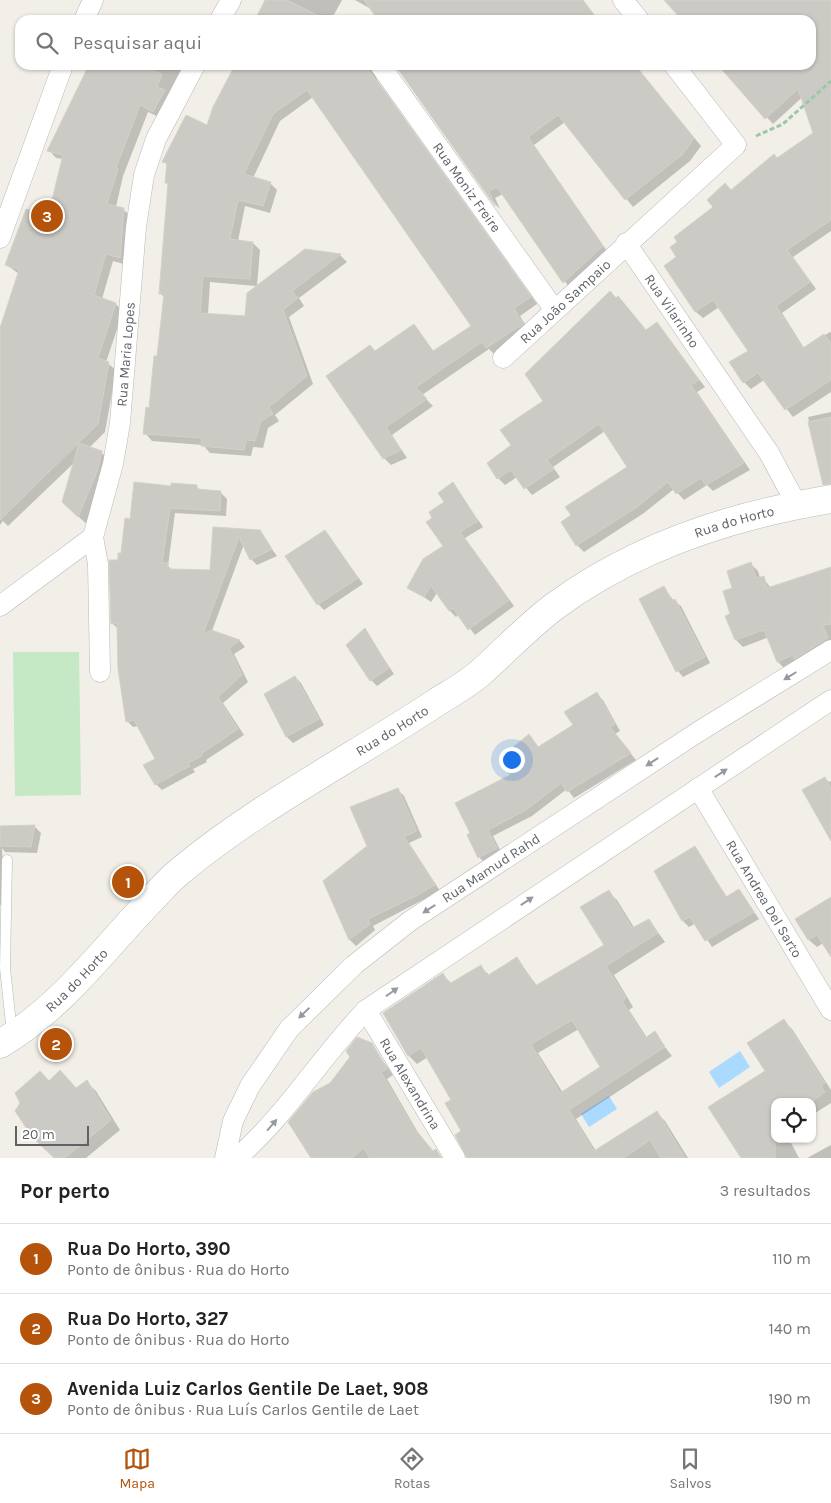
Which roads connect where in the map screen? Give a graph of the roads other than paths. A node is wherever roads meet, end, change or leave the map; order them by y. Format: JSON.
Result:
{"nodes":[{"id":1,"x":93,"y":0,"type":"edge"},
{"id":2,"x":231,"y":0,"type":"edge"},
{"id":3,"x":624,"y":0,"type":"edge"},
{"id":4,"x":86,"y":15,"type":"edge"},
{"id":5,"x":223,"y":15,"type":"edge"},
{"id":6,"x":635,"y":15,"type":"edge"},
{"id":7,"x":61,"y":70,"type":"edge"},
{"id":8,"x":192,"y":70,"type":"edge"},
{"id":9,"x":384,"y":70,"type":"edge"},
{"id":10,"x":678,"y":70,"type":"edge"},
{"id":11,"x":0,"y":238,"type":"edge"},
{"id":12,"x":626,"y":243,"type":"junction"},
{"id":13,"x":554,"y":309,"type":"junction"},
{"id":14,"x":502,"y":358,"type":"dead end"},
{"id":15,"x":831,"y":500,"type":"edge"},
{"id":16,"x":798,"y":505,"type":"junction"},
{"id":17,"x":93,"y":537,"type":"junction"},
{"id":18,"x":0,"y":606,"type":"edge"},
{"id":19,"x":831,"y":650,"type":"edge"},
{"id":20,"x":100,"y":672,"type":"dead end"},
{"id":21,"x":831,"y":700,"type":"edge"},
{"id":22,"x":698,"y":788,"type":"junction"},
{"id":23,"x":8,"y":860,"type":"dead end"},
{"id":24,"x":366,"y":1010,"type":"junction"},
{"id":25,"x":831,"y":1010,"type":"edge"},
{"id":26,"x":6,"y":1040,"type":"edge"},
{"id":27,"x":225,"y":1158,"type":"edge"},
{"id":28,"x":237,"y":1158,"type":"edge"},
{"id":29,"x":455,"y":1158,"type":"edge"}],
"edges":[{"from":1,"to":4,"type":"street"},
{"from":2,"to":5,"type":"street"},
{"from":3,"to":6,"type":"street"},
{"from":7,"to":11,"type":"street"},
{"from":8,"to":17,"type":"street","name":"Rua Maria Lopes"},
{"from":9,"to":13,"type":"street","name":"Rua Moniz Freire"},
{"from":10,"to":12,"type":"street"},
{"from":12,"to":13,"type":"street","name":"Rua João Sampaio"},
{"from":12,"to":16,"type":"street","name":"Rua Vilarinho"},
{"from":13,"to":14,"type":"street","name":"Rua João Sampaio"},
{"from":15,"to":16,"type":"main road","name":"Rua do Horto"},
{"from":16,"to":26,"type":"main road","name":"Rua do Horto"},
{"from":17,"to":18,"type":"street"},
{"from":17,"to":20,"type":"street"},
{"from":19,"to":27,"type":"street","name":"Rua Mamud Rahd","one_way":true},
{"from":22,"to":21,"type":"street","one_way":true},
{"from":24,"to":22,"type":"street","one_way":true},
{"from":22,"to":25,"type":"street","name":"Rua Andrea Del Sarto"},
{"from":23,"to":26,"type":"lane"},
{"from":28,"to":24,"type":"street","one_way":true},
{"from":24,"to":29,"type":"street","name":"Rua Alexandrina"}]}
